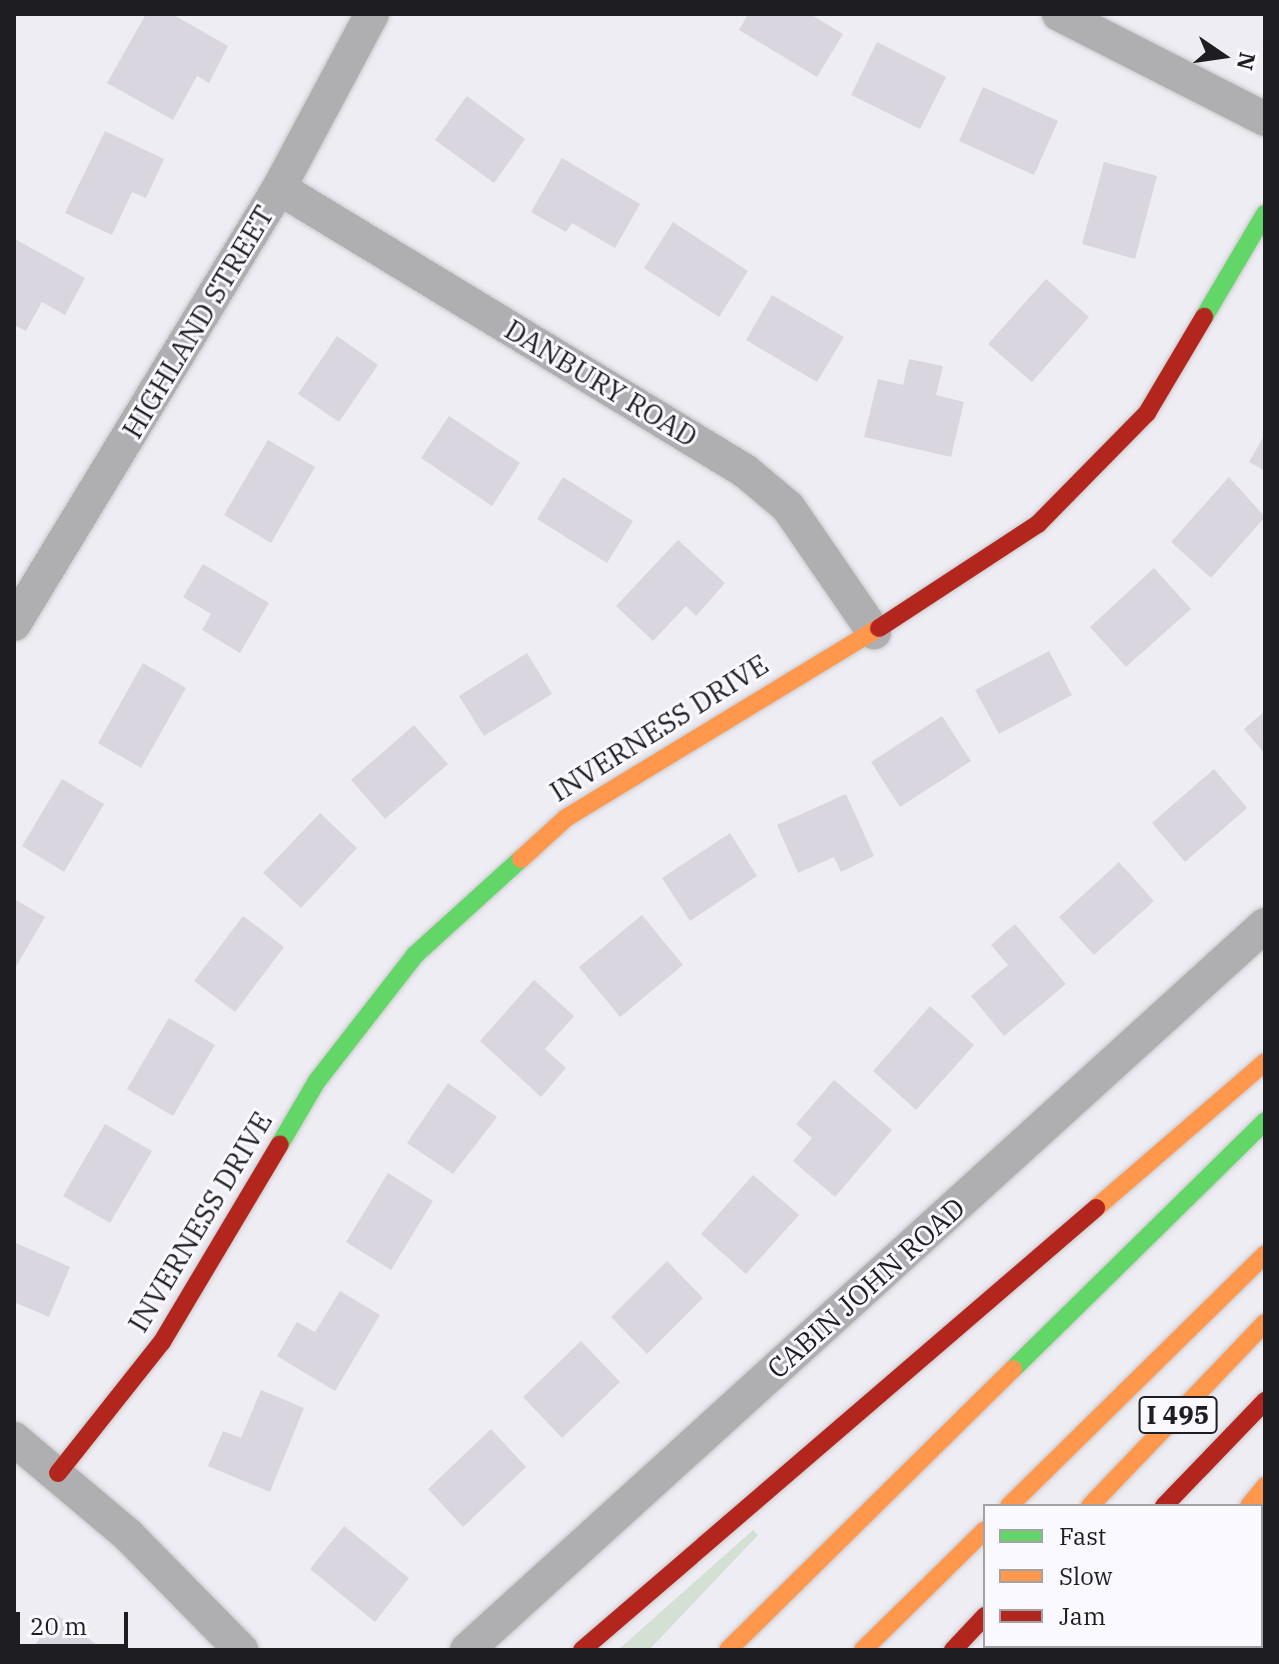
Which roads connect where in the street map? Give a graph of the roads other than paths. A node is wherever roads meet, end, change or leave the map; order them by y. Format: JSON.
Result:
{"nodes":[{"id":1,"x":372,"y":14,"type":"edge"},
{"id":2,"x":1059,"y":14,"type":"edge"},
{"id":3,"x":1265,"y":119,"type":"edge"},
{"id":4,"x":279,"y":188,"type":"junction"},
{"id":5,"x":1265,"y":214,"type":"edge"},
{"id":6,"x":14,"y":624,"type":"edge"},
{"id":7,"x":874,"y":632,"type":"junction"},
{"id":8,"x":1265,"y":925,"type":"edge"},
{"id":9,"x":1265,"y":1062,"type":"edge"},
{"id":10,"x":1265,"y":1121,"type":"edge"},
{"id":11,"x":1265,"y":1254,"type":"edge"},
{"id":12,"x":1265,"y":1323,"type":"edge"},
{"id":13,"x":1265,"y":1401,"type":"edge"},
{"id":14,"x":14,"y":1439,"type":"edge"},
{"id":15,"x":58,"y":1473,"type":"junction"},
{"id":16,"x":1265,"y":1486,"type":"edge"},
{"id":17,"x":1011,"y":1504,"type":"edge"},
{"id":18,"x":1092,"y":1504,"type":"edge"},
{"id":19,"x":1166,"y":1504,"type":"edge"},
{"id":20,"x":1251,"y":1504,"type":"edge"},
{"id":21,"x":983,"y":1532,"type":"edge"},
{"id":22,"x":983,"y":1618,"type":"edge"},
{"id":23,"x":241,"y":1650,"type":"edge"},
{"id":24,"x":467,"y":1650,"type":"edge"},
{"id":25,"x":582,"y":1650,"type":"edge"},
{"id":26,"x":728,"y":1650,"type":"edge"},
{"id":27,"x":863,"y":1650,"type":"edge"},
{"id":28,"x":953,"y":1650,"type":"edge"}],
"edges":[{"from":1,"to":4,"type":"street","name":"HIGHLAND STREET"},
{"from":2,"to":3,"type":"street"},
{"from":4,"to":6,"type":"street","name":"HIGHLAND STREET"},
{"from":4,"to":7,"type":"street","name":"DANBURY ROAD"},
{"from":5,"to":7,"type":"main road","name":"INVERNESS DRIVE"},
{"from":7,"to":15,"type":"main road","name":"INVERNESS DRIVE"},
{"from":8,"to":24,"type":"street","name":"CABIN JOHN ROAD"},
{"from":9,"to":25,"type":"main road"},
{"from":10,"to":26,"type":"main road"},
{"from":11,"to":17,"type":"main road"},
{"from":12,"to":18,"type":"main road","number":"I 495"},
{"from":13,"to":19,"type":"main road"},
{"from":14,"to":15,"type":"street"},
{"from":15,"to":23,"type":"street"},
{"from":16,"to":20,"type":"main road"},
{"from":21,"to":27,"type":"main road"},
{"from":22,"to":28,"type":"main road"}]}
